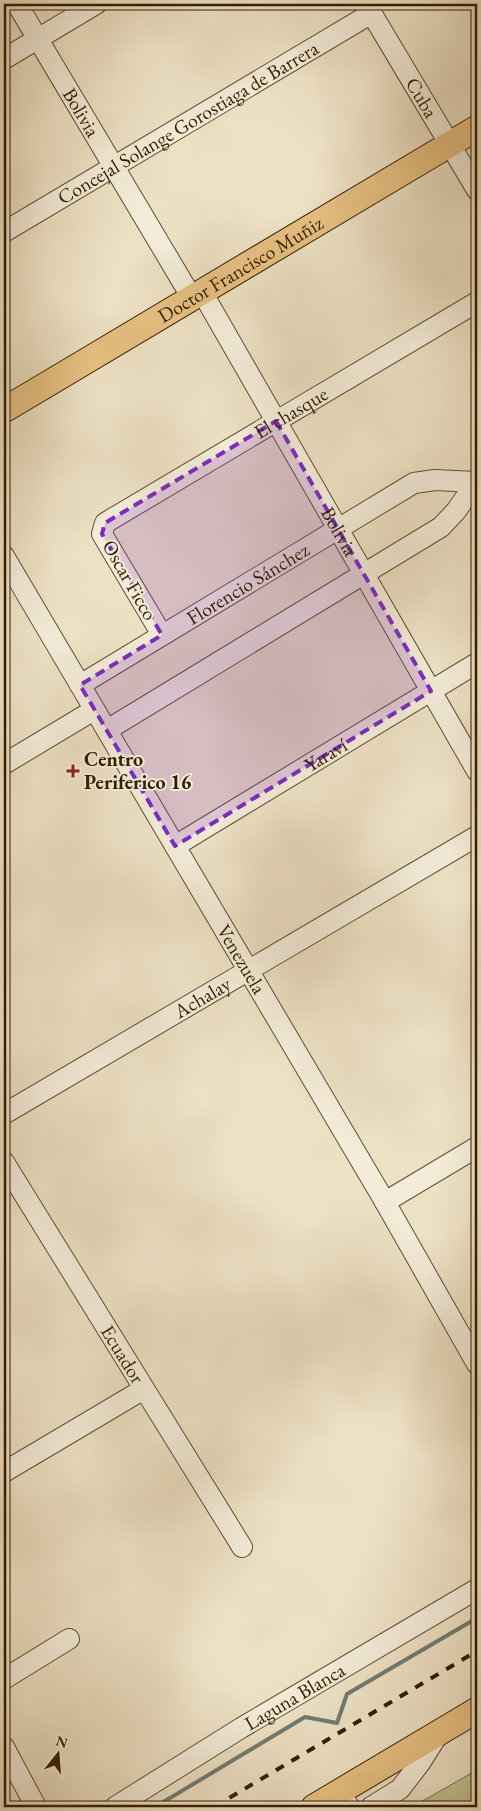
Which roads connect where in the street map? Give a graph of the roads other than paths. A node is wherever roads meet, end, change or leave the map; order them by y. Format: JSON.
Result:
{"nodes":[{"id":1,"x":17,"y":4,"type":"edge"},
{"id":2,"x":96,"y":4,"type":"edge"},
{"id":3,"x":369,"y":8,"type":"edge"},
{"id":4,"x":38,"y":38,"type":"junction"},
{"id":5,"x":4,"y":59,"type":"edge"},
{"id":6,"x":477,"y":128,"type":"edge"},
{"id":7,"x":450,"y":144,"type":"junction"},
{"id":8,"x":114,"y":166,"type":"junction"},
{"id":9,"x":477,"y":190,"type":"edge"},
{"id":10,"x":4,"y":232,"type":"edge"},
{"id":11,"x":197,"y":295,"type":"junction"},
{"id":12,"x":477,"y":302,"type":"edge"},
{"id":13,"x":4,"y":410,"type":"edge"},
{"id":14,"x":276,"y":421,"type":"junction"},
{"id":15,"x":477,"y":482,"type":"edge"},
{"id":16,"x":105,"y":523,"type":"joint"},
{"id":17,"x":338,"y":529,"type":"junction"},
{"id":18,"x":4,"y":556,"type":"edge"},
{"id":19,"x":364,"y":576,"type":"junction"},
{"id":20,"x":11,"y":584,"type":"edge"},
{"id":21,"x":162,"y":635,"type":"junction"},
{"id":22,"x":477,"y":663,"type":"edge"},
{"id":23,"x":80,"y":685,"type":"junction"},
{"id":24,"x":431,"y":691,"type":"junction"},
{"id":25,"x":94,"y":710,"type":"junction"},
{"id":26,"x":107,"y":730,"type":"junction"},
{"id":27,"x":4,"y":764,"type":"edge"},
{"id":28,"x":477,"y":771,"type":"edge"},
{"id":29,"x":477,"y":836,"type":"edge"},
{"id":30,"x":175,"y":846,"type":"junction"},
{"id":31,"x":248,"y":971,"type":"junction"},
{"id":32,"x":4,"y":1114,"type":"edge"},
{"id":33,"x":477,"y":1147,"type":"edge"},
{"id":34,"x":4,"y":1162,"type":"edge"},
{"id":35,"x":385,"y":1202,"type":"junction"},
{"id":36,"x":477,"y":1364,"type":"edge"},
{"id":37,"x":144,"y":1389,"type":"junction"},
{"id":38,"x":4,"y":1472,"type":"edge"},
{"id":39,"x":242,"y":1547,"type":"dead end"},
{"id":40,"x":477,"y":1589,"type":"edge"},
{"id":41,"x":69,"y":1639,"type":"dead end"},
{"id":42,"x":4,"y":1679,"type":"edge"},
{"id":43,"x":477,"y":1710,"type":"edge"},
{"id":44,"x":439,"y":1733,"type":"junction"},
{"id":45,"x":4,"y":1747,"type":"edge"},
{"id":46,"x":344,"y":1800,"type":"edge"},
{"id":47,"x":36,"y":1807,"type":"edge"},
{"id":48,"x":114,"y":1807,"type":"edge"},
{"id":49,"x":314,"y":1807,"type":"edge"},
{"id":50,"x":370,"y":1807,"type":"edge"}],
"edges":[{"from":1,"to":4,"type":"street","name":"Bolivia"},
{"from":2,"to":4,"type":"street"},
{"from":3,"to":7,"type":"street","name":"Cuba"},
{"from":3,"to":8,"type":"street","name":"Concejal Solange Gorostiaga de Barrera"},
{"from":4,"to":5,"type":"street"},
{"from":4,"to":8,"type":"street","name":"Bolivia"},
{"from":6,"to":7,"type":"main road","name":"Doctor Francisco Muñiz"},
{"from":7,"to":9,"type":"street","name":"Cuba"},
{"from":7,"to":11,"type":"main road","name":"Doctor Francisco Muñiz"},
{"from":8,"to":10,"type":"street","name":"Concejal Solange Gorostiaga de Barrera"},
{"from":8,"to":11,"type":"street","name":"Bolivia"},
{"from":11,"to":13,"type":"main road","name":"Doctor Francisco Muñiz"},
{"from":11,"to":14,"type":"street","name":"Bolivia"},
{"from":12,"to":14,"type":"street","name":"El chasque"},
{"from":14,"to":16,"type":"street","name":"El chasque"},
{"from":14,"to":17,"type":"street","name":"Bolivia"},
{"from":15,"to":17,"type":"street","name":"Florencio Sánchez"},
{"from":15,"to":19,"type":"street","name":"Florencio Sánchez"},
{"from":16,"to":21,"type":"street","name":"Oscar Ficco"},
{"from":17,"to":19,"type":"street","name":"Bolivia"},
{"from":17,"to":21,"type":"street","name":"Florencio Sánchez"},
{"from":18,"to":20,"type":"street","name":"Venezuela"},
{"from":19,"to":24,"type":"street","name":"Bolivia"},
{"from":19,"to":26,"type":"street","name":"Florencio Sánchez"},
{"from":20,"to":23,"type":"street","name":"Venezuela"},
{"from":21,"to":23,"type":"street","name":"Florencio Sánchez"},
{"from":22,"to":24,"type":"street","name":"Yaraví"},
{"from":23,"to":25,"type":"street","name":"Venezuela"},
{"from":24,"to":28,"type":"street","name":"Bolivia"},
{"from":24,"to":30,"type":"street","name":"Yaraví"},
{"from":25,"to":26,"type":"street","name":"Venezuela"},
{"from":25,"to":27,"type":"street"},
{"from":26,"to":30,"type":"street","name":"Venezuela"},
{"from":29,"to":31,"type":"street","name":"Achalay"},
{"from":30,"to":31,"type":"street","name":"Venezuela"},
{"from":31,"to":32,"type":"street","name":"Achalay"},
{"from":31,"to":35,"type":"street","name":"Venezuela"},
{"from":33,"to":35,"type":"street"},
{"from":34,"to":37,"type":"street","name":"Ecuador"},
{"from":35,"to":36,"type":"street","name":"Venezuela"},
{"from":37,"to":38,"type":"street"},
{"from":37,"to":39,"type":"street","name":"Ecuador"},
{"from":40,"to":48,"type":"street","name":"Laguna Blanca"},
{"from":41,"to":42,"type":"street"},
{"from":43,"to":44,"type":"main road"},
{"from":44,"to":46,"type":"main road"},
{"from":44,"to":50,"type":"street"},
{"from":45,"to":47,"type":"street"},
{"from":46,"to":49,"type":"main road"}]}
